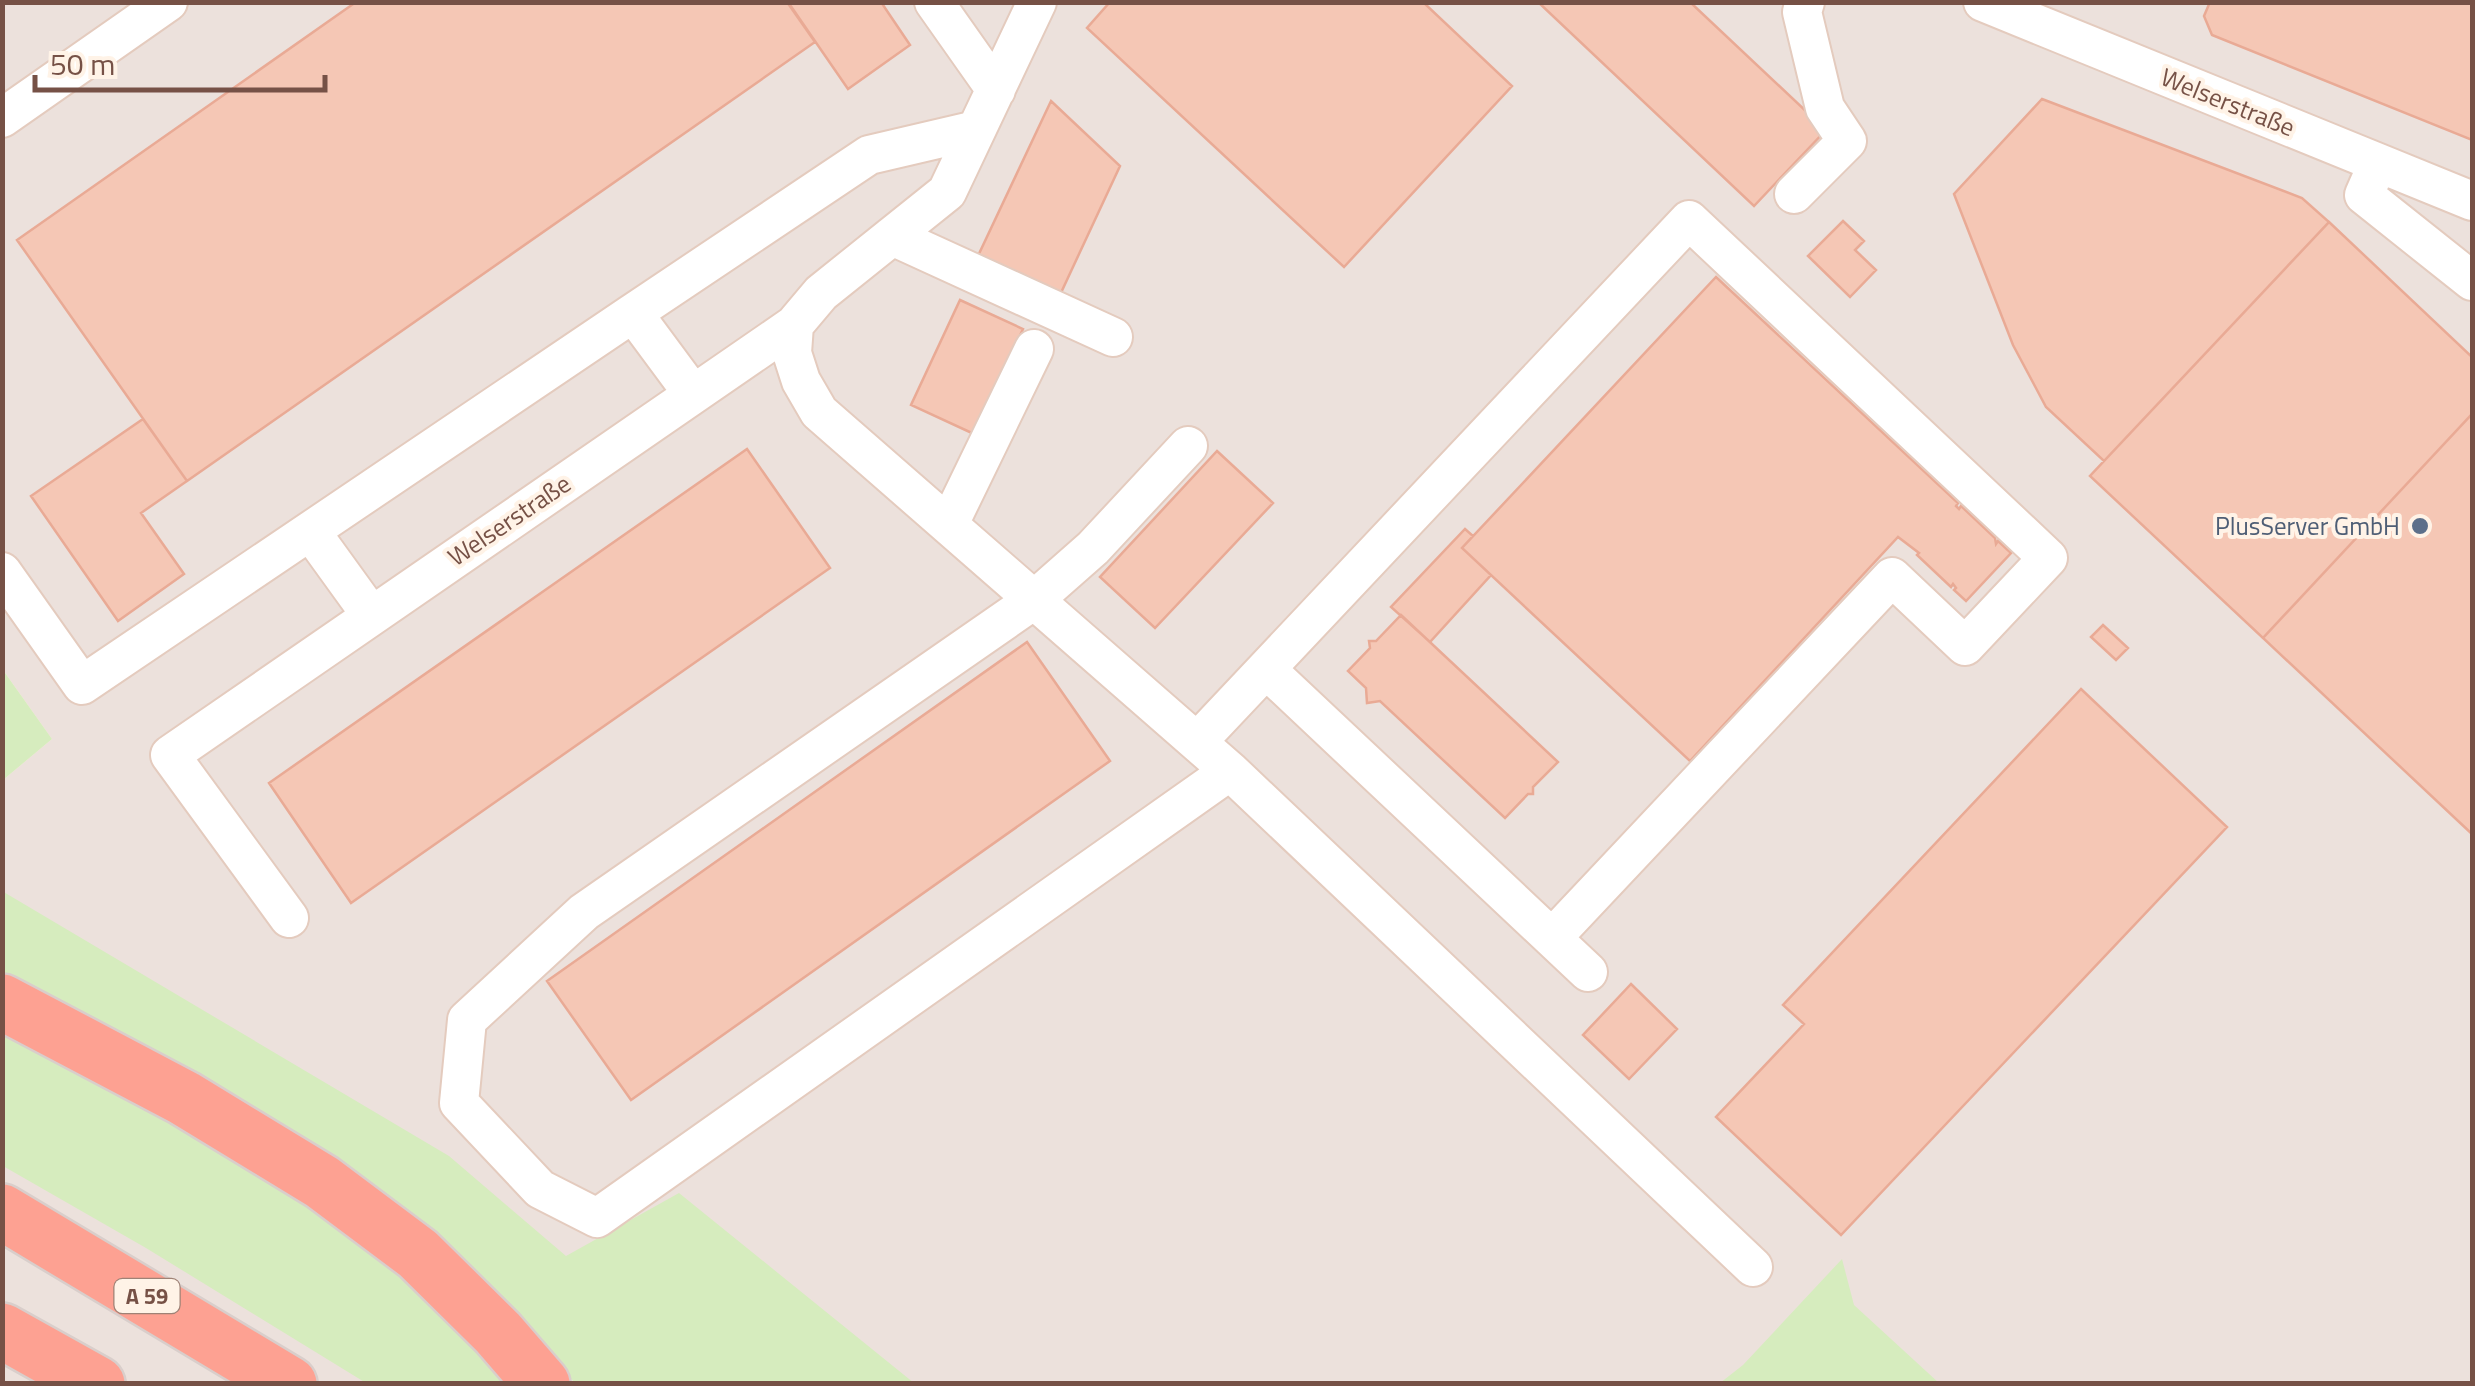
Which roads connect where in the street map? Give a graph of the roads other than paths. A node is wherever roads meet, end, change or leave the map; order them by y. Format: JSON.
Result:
{"nodes":[{"id":1,"x":168,"y":2,"type":"edge"},
{"id":2,"x":934,"y":2,"type":"edge"},
{"id":3,"x":1037,"y":2,"type":"edge"},
{"id":4,"x":1983,"y":2,"type":"edge"},
{"id":5,"x":1799,"y":6,"type":"edge"},
{"id":6,"x":996,"y":90,"type":"junction"},
{"id":7,"x":2,"y":118,"type":"edge"},
{"id":8,"x":976,"y":130,"type":"junction"},
{"id":9,"x":2378,"y":163,"type":"junction"},
{"id":10,"x":1794,"y":194,"type":"dead end"},
{"id":11,"x":2472,"y":201,"type":"edge"},
{"id":12,"x":892,"y":236,"type":"junction"},
{"id":13,"x":2472,"y":280,"type":"edge"},
{"id":14,"x":633,"y":313,"type":"junction"},
{"id":15,"x":794,"y":325,"type":"junction"},
{"id":16,"x":1113,"y":337,"type":"dead end"},
{"id":17,"x":1034,"y":350,"type":"dead end"},
{"id":18,"x":694,"y":394,"type":"junction"},
{"id":19,"x":1188,"y":446,"type":"dead end"},
{"id":20,"x":948,"y":524,"type":"junction"},
{"id":21,"x":311,"y":532,"type":"junction"},
{"id":22,"x":2,"y":572,"type":"edge"},
{"id":23,"x":1034,"y":600,"type":"junction"},
{"id":24,"x":371,"y":615,"type":"junction"},
{"id":25,"x":1266,"y":669,"type":"junction"},
{"id":26,"x":1197,"y":742,"type":"junction"},
{"id":27,"x":1230,"y":771,"type":"junction"},
{"id":28,"x":289,"y":918,"type":"dead end"},
{"id":29,"x":1552,"y":938,"type":"junction"},
{"id":30,"x":1588,"y":972,"type":"dead end"},
{"id":31,"x":2,"y":1002,"type":"edge"},
{"id":32,"x":2,"y":1212,"type":"edge"},
{"id":33,"x":1753,"y":1268,"type":"dead end"},
{"id":34,"x":2,"y":1331,"type":"edge"},
{"id":35,"x":97,"y":1384,"type":"edge"},
{"id":36,"x":289,"y":1384,"type":"edge"},
{"id":37,"x":542,"y":1384,"type":"edge"}],
"edges":[{"from":1,"to":7,"type":"street"},
{"from":2,"to":6,"type":"street"},
{"from":3,"to":6,"type":"street","name":"Welserstraße"},
{"from":4,"to":9,"type":"street","name":"Welserstraße"},
{"from":5,"to":10,"type":"street"},
{"from":6,"to":8,"type":"street","name":"Welserstraße"},
{"from":8,"to":12,"type":"street","name":"Welserstraße"},
{"from":8,"to":14,"type":"street"},
{"from":9,"to":11,"type":"street","name":"Welserstraße"},
{"from":9,"to":13,"type":"street"},
{"from":12,"to":15,"type":"street","name":"Welserstraße"},
{"from":12,"to":16,"type":"street"},
{"from":14,"to":18,"type":"street"},
{"from":14,"to":21,"type":"street"},
{"from":15,"to":18,"type":"street","name":"Welserstraße"},
{"from":15,"to":20,"type":"street"},
{"from":17,"to":20,"type":"street"},
{"from":18,"to":24,"type":"street","name":"Welserstraße"},
{"from":19,"to":23,"type":"street"},
{"from":20,"to":23,"type":"street"},
{"from":21,"to":22,"type":"street"},
{"from":21,"to":24,"type":"street"},
{"from":23,"to":26,"type":"street"},
{"from":23,"to":27,"type":"street"},
{"from":24,"to":28,"type":"street","name":"Welserstraße"},
{"from":25,"to":26,"type":"street"},
{"from":25,"to":29,"type":"street"},
{"from":25,"to":29,"type":"street"},
{"from":26,"to":27,"type":"street"},
{"from":27,"to":33,"type":"street"},
{"from":29,"to":30,"type":"street"},
{"from":31,"to":37,"type":"highway"},
{"from":32,"to":36,"type":"highway","number":"A 59"},
{"from":34,"to":35,"type":"highway"}]}
